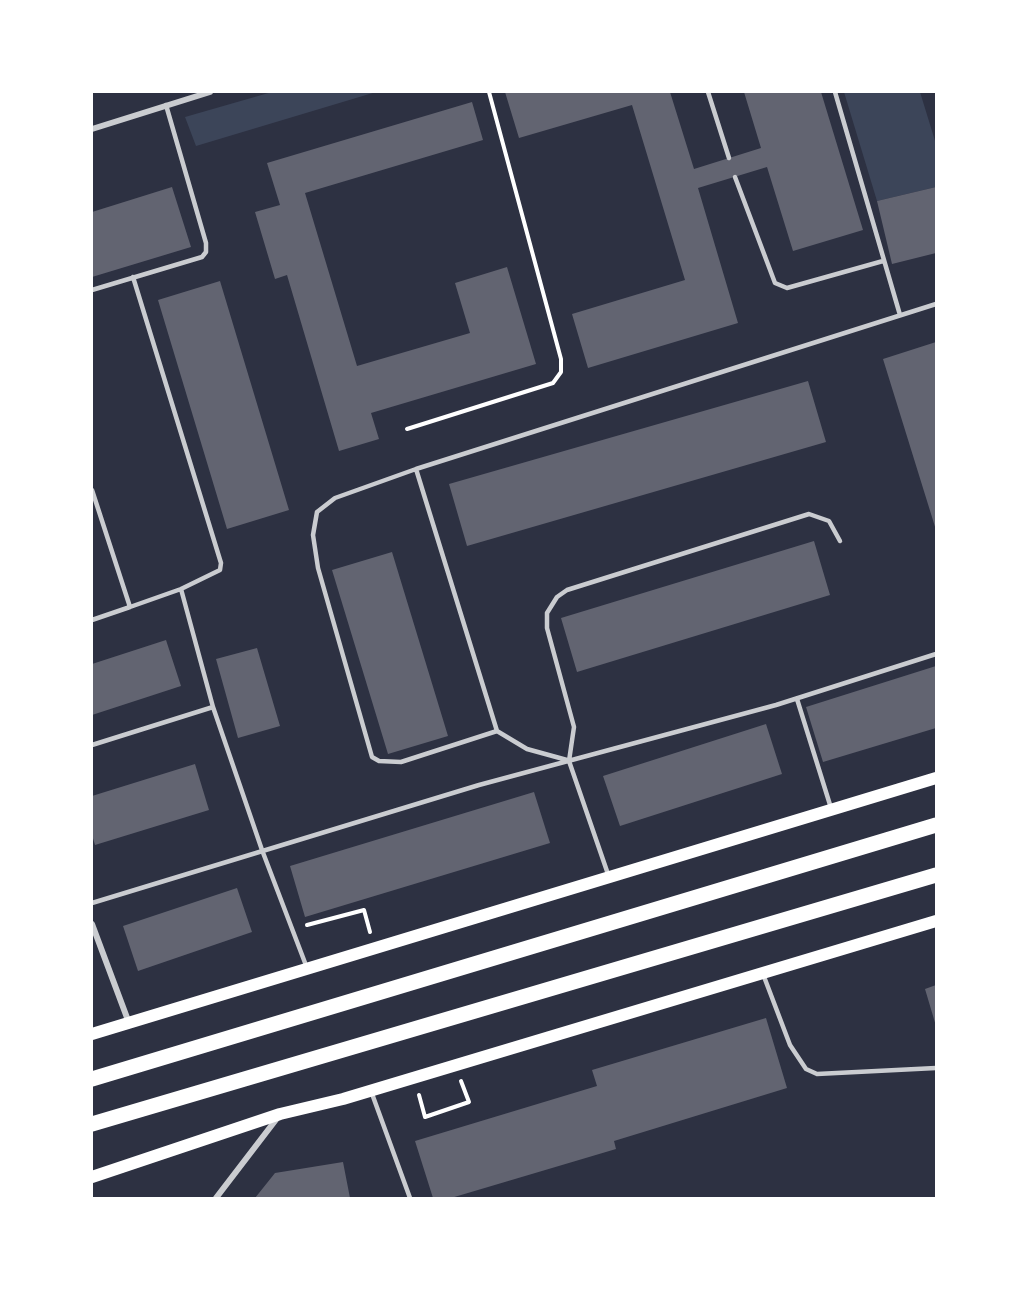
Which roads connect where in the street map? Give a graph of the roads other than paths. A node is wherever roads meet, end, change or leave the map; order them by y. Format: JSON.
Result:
{"nodes":[{"id":1,"x":210,"y":92,"type":"edge"},
{"id":2,"x":708,"y":92,"type":"edge"},
{"id":3,"x":836,"y":92,"type":"edge"},
{"id":4,"x":166,"y":105,"type":"junction"},
{"id":5,"x":92,"y":129,"type":"edge"},
{"id":6,"x":729,"y":158,"type":"dead end"},
{"id":7,"x":735,"y":177,"type":"dead end"},
{"id":8,"x":883,"y":261,"type":"junction"},
{"id":9,"x":134,"y":277,"type":"junction"},
{"id":10,"x":92,"y":290,"type":"edge"},
{"id":11,"x":936,"y":304,"type":"edge"},
{"id":12,"x":900,"y":315,"type":"junction"},
{"id":13,"x":416,"y":469,"type":"junction"},
{"id":14,"x":92,"y":490,"type":"edge"},
{"id":15,"x":840,"y":541,"type":"dead end"},
{"id":16,"x":181,"y":589,"type":"junction"},
{"id":17,"x":130,"y":607,"type":"junction"},
{"id":18,"x":92,"y":620,"type":"edge"},
{"id":19,"x":936,"y":654,"type":"edge"},
{"id":20,"x":796,"y":699,"type":"junction"},
{"id":21,"x":213,"y":707,"type":"junction"},
{"id":22,"x":497,"y":731,"type":"junction"},
{"id":23,"x":92,"y":745,"type":"edge"},
{"id":24,"x":569,"y":761,"type":"junction"},
{"id":25,"x":936,"y":778,"type":"edge"},
{"id":26,"x":832,"y":810,"type":"junction"},
{"id":27,"x":936,"y":825,"type":"edge"},
{"id":28,"x":262,"y":850,"type":"junction"},
{"id":29,"x":936,"y":875,"type":"edge"},
{"id":30,"x":609,"y":879,"type":"junction"},
{"id":31,"x":92,"y":903,"type":"edge"},
{"id":32,"x":936,"y":921,"type":"edge"},
{"id":33,"x":92,"y":924,"type":"edge"},
{"id":34,"x":308,"y":970,"type":"junction"},
{"id":35,"x":763,"y":974,"type":"junction"},
{"id":36,"x":129,"y":1023,"type":"junction"},
{"id":37,"x":92,"y":1034,"type":"edge"},
{"id":38,"x":936,"y":1068,"type":"edge"},
{"id":39,"x":92,"y":1079,"type":"edge"},
{"id":40,"x":371,"y":1091,"type":"junction"},
{"id":41,"x":280,"y":1114,"type":"junction"},
{"id":42,"x":92,"y":1124,"type":"edge"},
{"id":43,"x":92,"y":1177,"type":"edge"},
{"id":44,"x":216,"y":1198,"type":"edge"},
{"id":45,"x":410,"y":1198,"type":"edge"}],
"edges":[{"from":1,"to":4,"type":"street"},
{"from":2,"to":6,"type":"lane"},
{"from":3,"to":8,"type":"lane"},
{"from":4,"to":5,"type":"street"},
{"from":4,"to":9,"type":"lane"},
{"from":7,"to":8,"type":"lane"},
{"from":8,"to":12,"type":"lane"},
{"from":9,"to":10,"type":"lane"},
{"from":9,"to":16,"type":"lane"},
{"from":11,"to":12,"type":"lane"},
{"from":12,"to":13,"type":"lane"},
{"from":13,"to":22,"type":"lane"},
{"from":13,"to":22,"type":"lane"},
{"from":14,"to":17,"type":"lane"},
{"from":15,"to":24,"type":"lane"},
{"from":16,"to":17,"type":"lane"},
{"from":16,"to":21,"type":"lane"},
{"from":17,"to":18,"type":"lane"},
{"from":19,"to":20,"type":"lane"},
{"from":20,"to":24,"type":"lane"},
{"from":20,"to":26,"type":"lane"},
{"from":21,"to":23,"type":"lane"},
{"from":21,"to":28,"type":"lane"},
{"from":22,"to":24,"type":"lane"},
{"from":24,"to":28,"type":"lane"},
{"from":24,"to":30,"type":"lane"},
{"from":25,"to":26,"type":"main road"},
{"from":26,"to":30,"type":"main road"},
{"from":27,"to":39,"type":"main road"},
{"from":28,"to":31,"type":"lane"},
{"from":28,"to":34,"type":"lane"},
{"from":29,"to":42,"type":"main road"},
{"from":30,"to":34,"type":"main road"},
{"from":32,"to":35,"type":"main road"},
{"from":33,"to":36,"type":"street"},
{"from":34,"to":36,"type":"main road"},
{"from":35,"to":38,"type":"lane"},
{"from":35,"to":40,"type":"main road"},
{"from":36,"to":37,"type":"main road"},
{"from":40,"to":41,"type":"main road"},
{"from":40,"to":45,"type":"lane"},
{"from":41,"to":43,"type":"main road"},
{"from":41,"to":44,"type":"street"}]}
